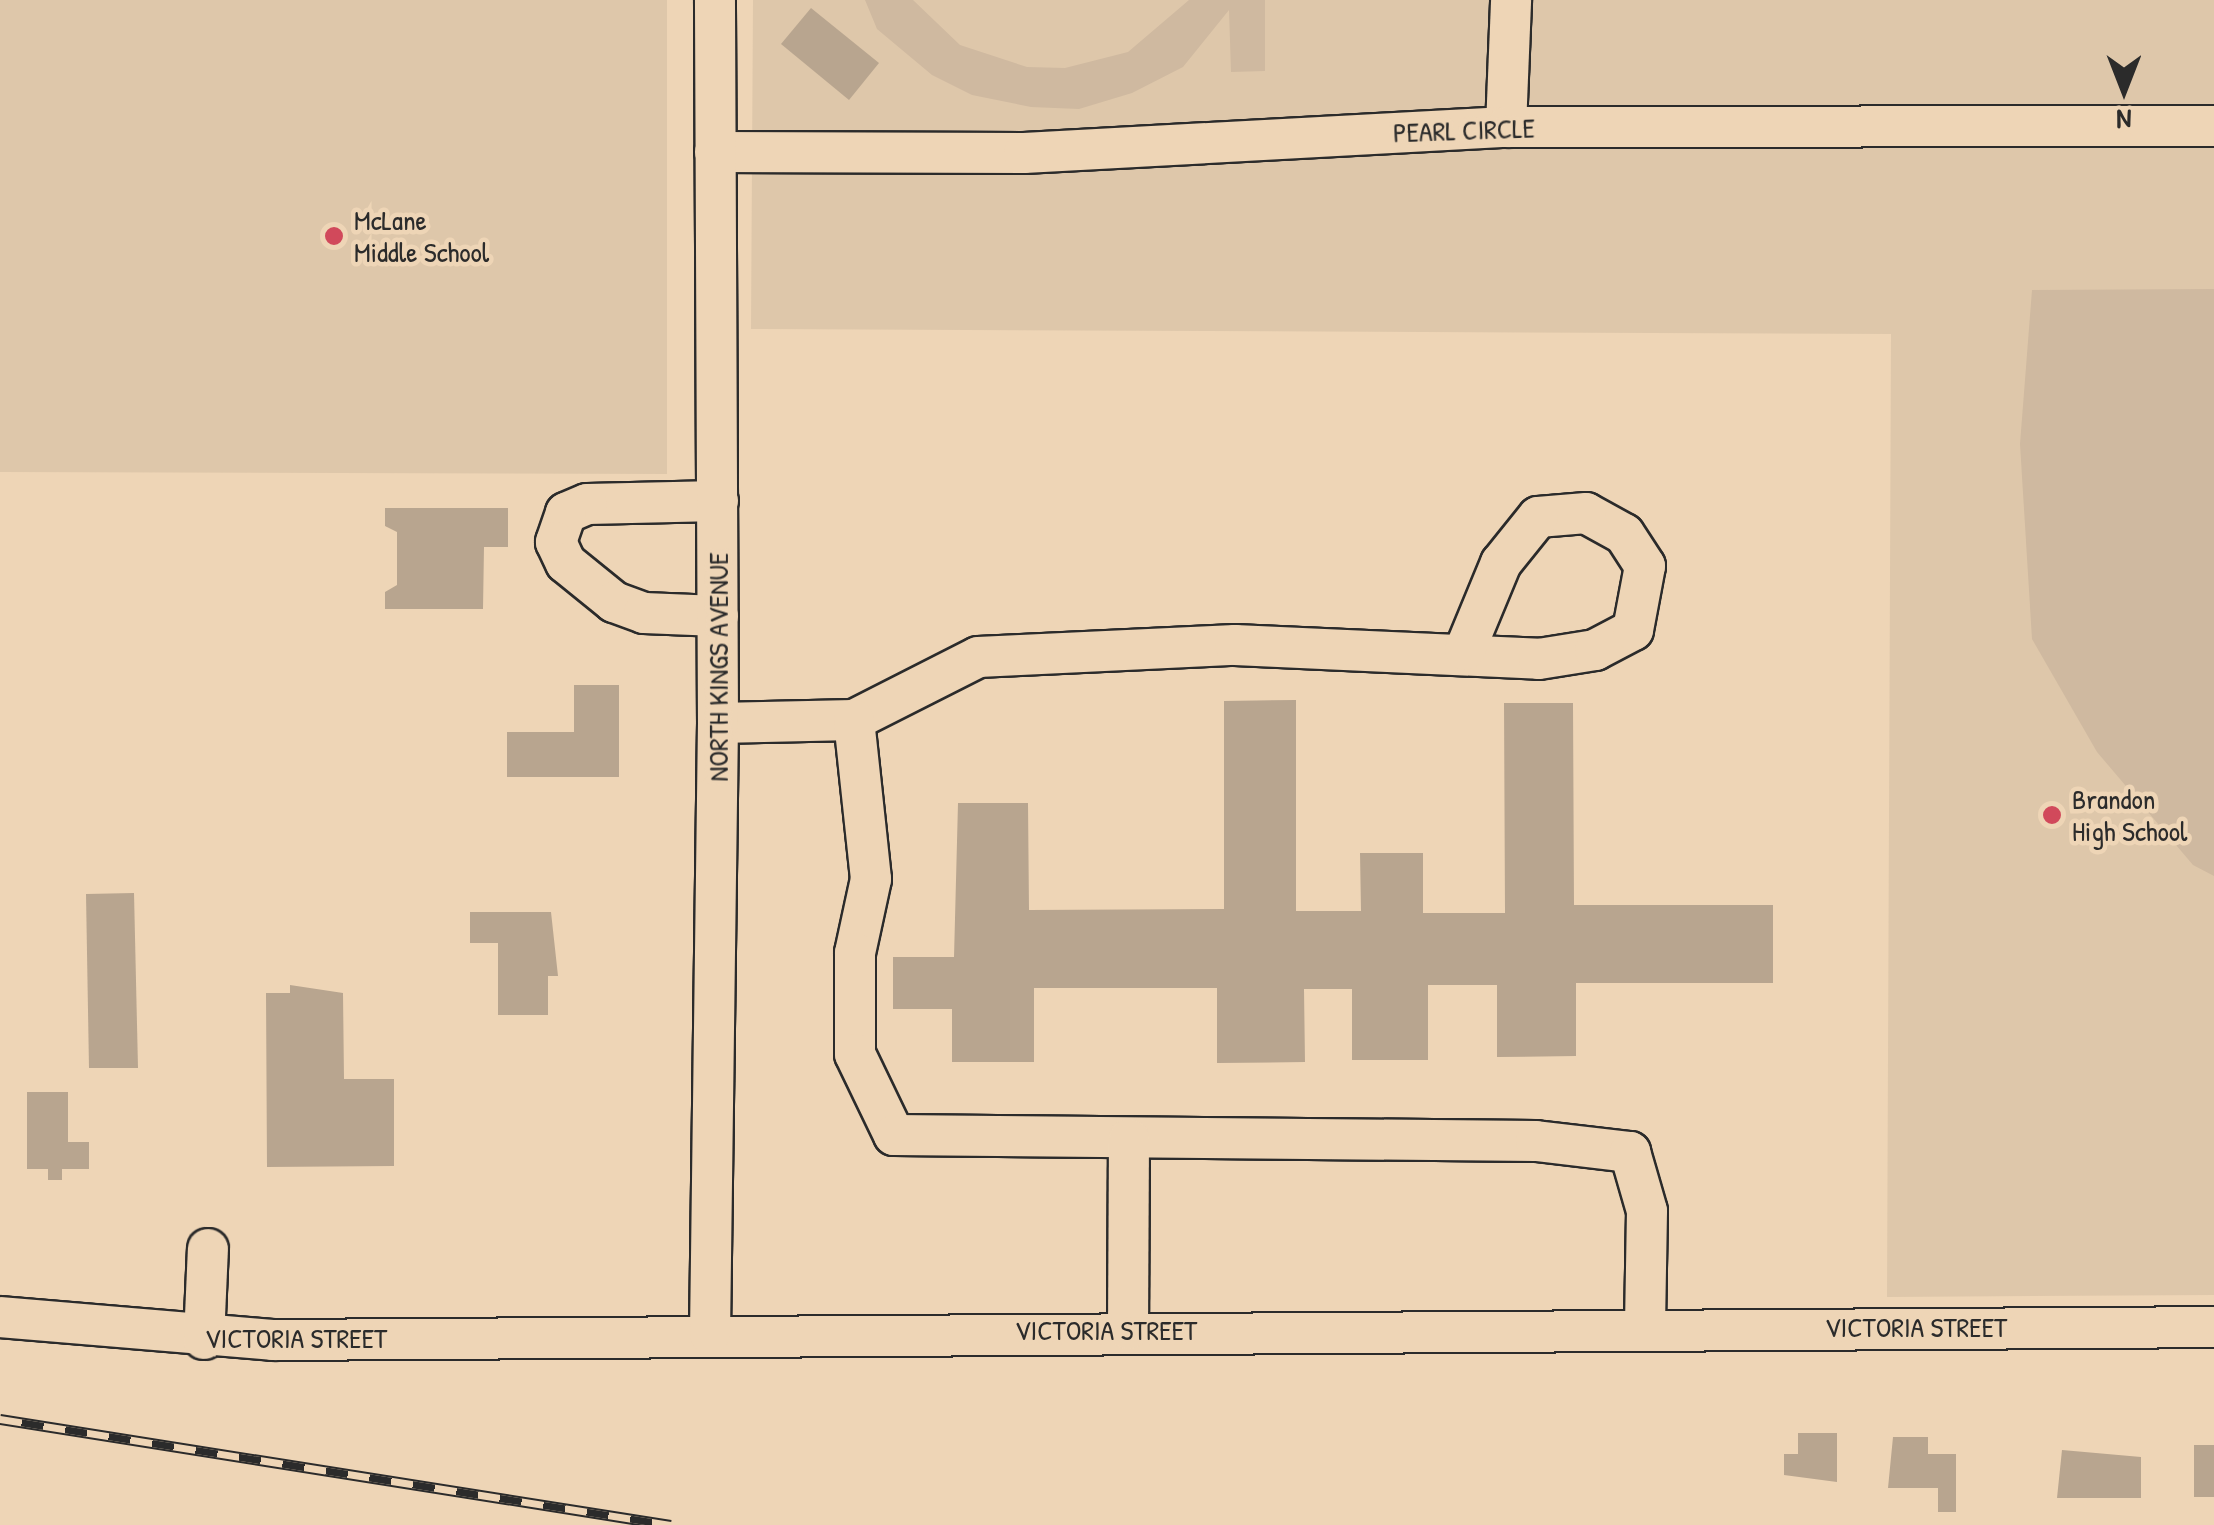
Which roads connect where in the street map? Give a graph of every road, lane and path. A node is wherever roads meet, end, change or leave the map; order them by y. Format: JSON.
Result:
{"nodes":[{"id":1,"x":714,"y":0,"type":"edge"},
{"id":2,"x":1512,"y":0,"type":"edge"},
{"id":3,"x":1506,"y":126,"type":"junction"},
{"id":4,"x":2214,"y":126,"type":"edge"},
{"id":5,"x":715,"y":152,"type":"junction"},
{"id":6,"x":718,"y":500,"type":"junction"},
{"id":7,"x":718,"y":616,"type":"junction"},
{"id":8,"x":1465,"y":650,"type":"junction"},
{"id":9,"x":854,"y":720,"type":"junction"},
{"id":10,"x":718,"y":724,"type":"junction"},
{"id":11,"x":1129,"y":1140,"type":"junction"},
{"id":12,"x":208,"y":1249,"type":"dead end"},
{"id":13,"x":0,"y":1317,"type":"edge"},
{"id":14,"x":2214,"y":1327,"type":"edge"},
{"id":15,"x":1645,"y":1328,"type":"junction"},
{"id":16,"x":1128,"y":1329,"type":"junction"},
{"id":17,"x":710,"y":1334,"type":"junction"},
{"id":18,"x":204,"y":1338,"type":"junction"}],
"edges":[{"from":1,"to":5,"type":"street","name":"NORTH KINGS AVENUE"},
{"from":2,"to":3,"type":"street"},
{"from":3,"to":4,"type":"street","name":"PEARL CIRCLE"},
{"from":3,"to":5,"type":"street","name":"PEARL CIRCLE"},
{"from":5,"to":6,"type":"street","name":"NORTH KINGS AVENUE"},
{"from":6,"to":7,"type":"street","name":"NORTH KINGS AVENUE"},
{"from":6,"to":7,"type":"street"},
{"from":7,"to":10,"type":"street","name":"NORTH KINGS AVENUE"},
{"from":8,"to":8,"type":"street"},
{"from":8,"to":9,"type":"street"},
{"from":9,"to":10,"type":"street"},
{"from":9,"to":11,"type":"street"},
{"from":10,"to":17,"type":"street","name":"NORTH KINGS AVENUE"},
{"from":11,"to":15,"type":"street"},
{"from":11,"to":16,"type":"street"},
{"from":12,"to":18,"type":"street"},
{"from":13,"to":18,"type":"street","name":"VICTORIA STREET"},
{"from":14,"to":15,"type":"street","name":"VICTORIA STREET"},
{"from":15,"to":16,"type":"street","name":"VICTORIA STREET"},
{"from":16,"to":17,"type":"street","name":"VICTORIA STREET"},
{"from":17,"to":18,"type":"street","name":"VICTORIA STREET"}]}
